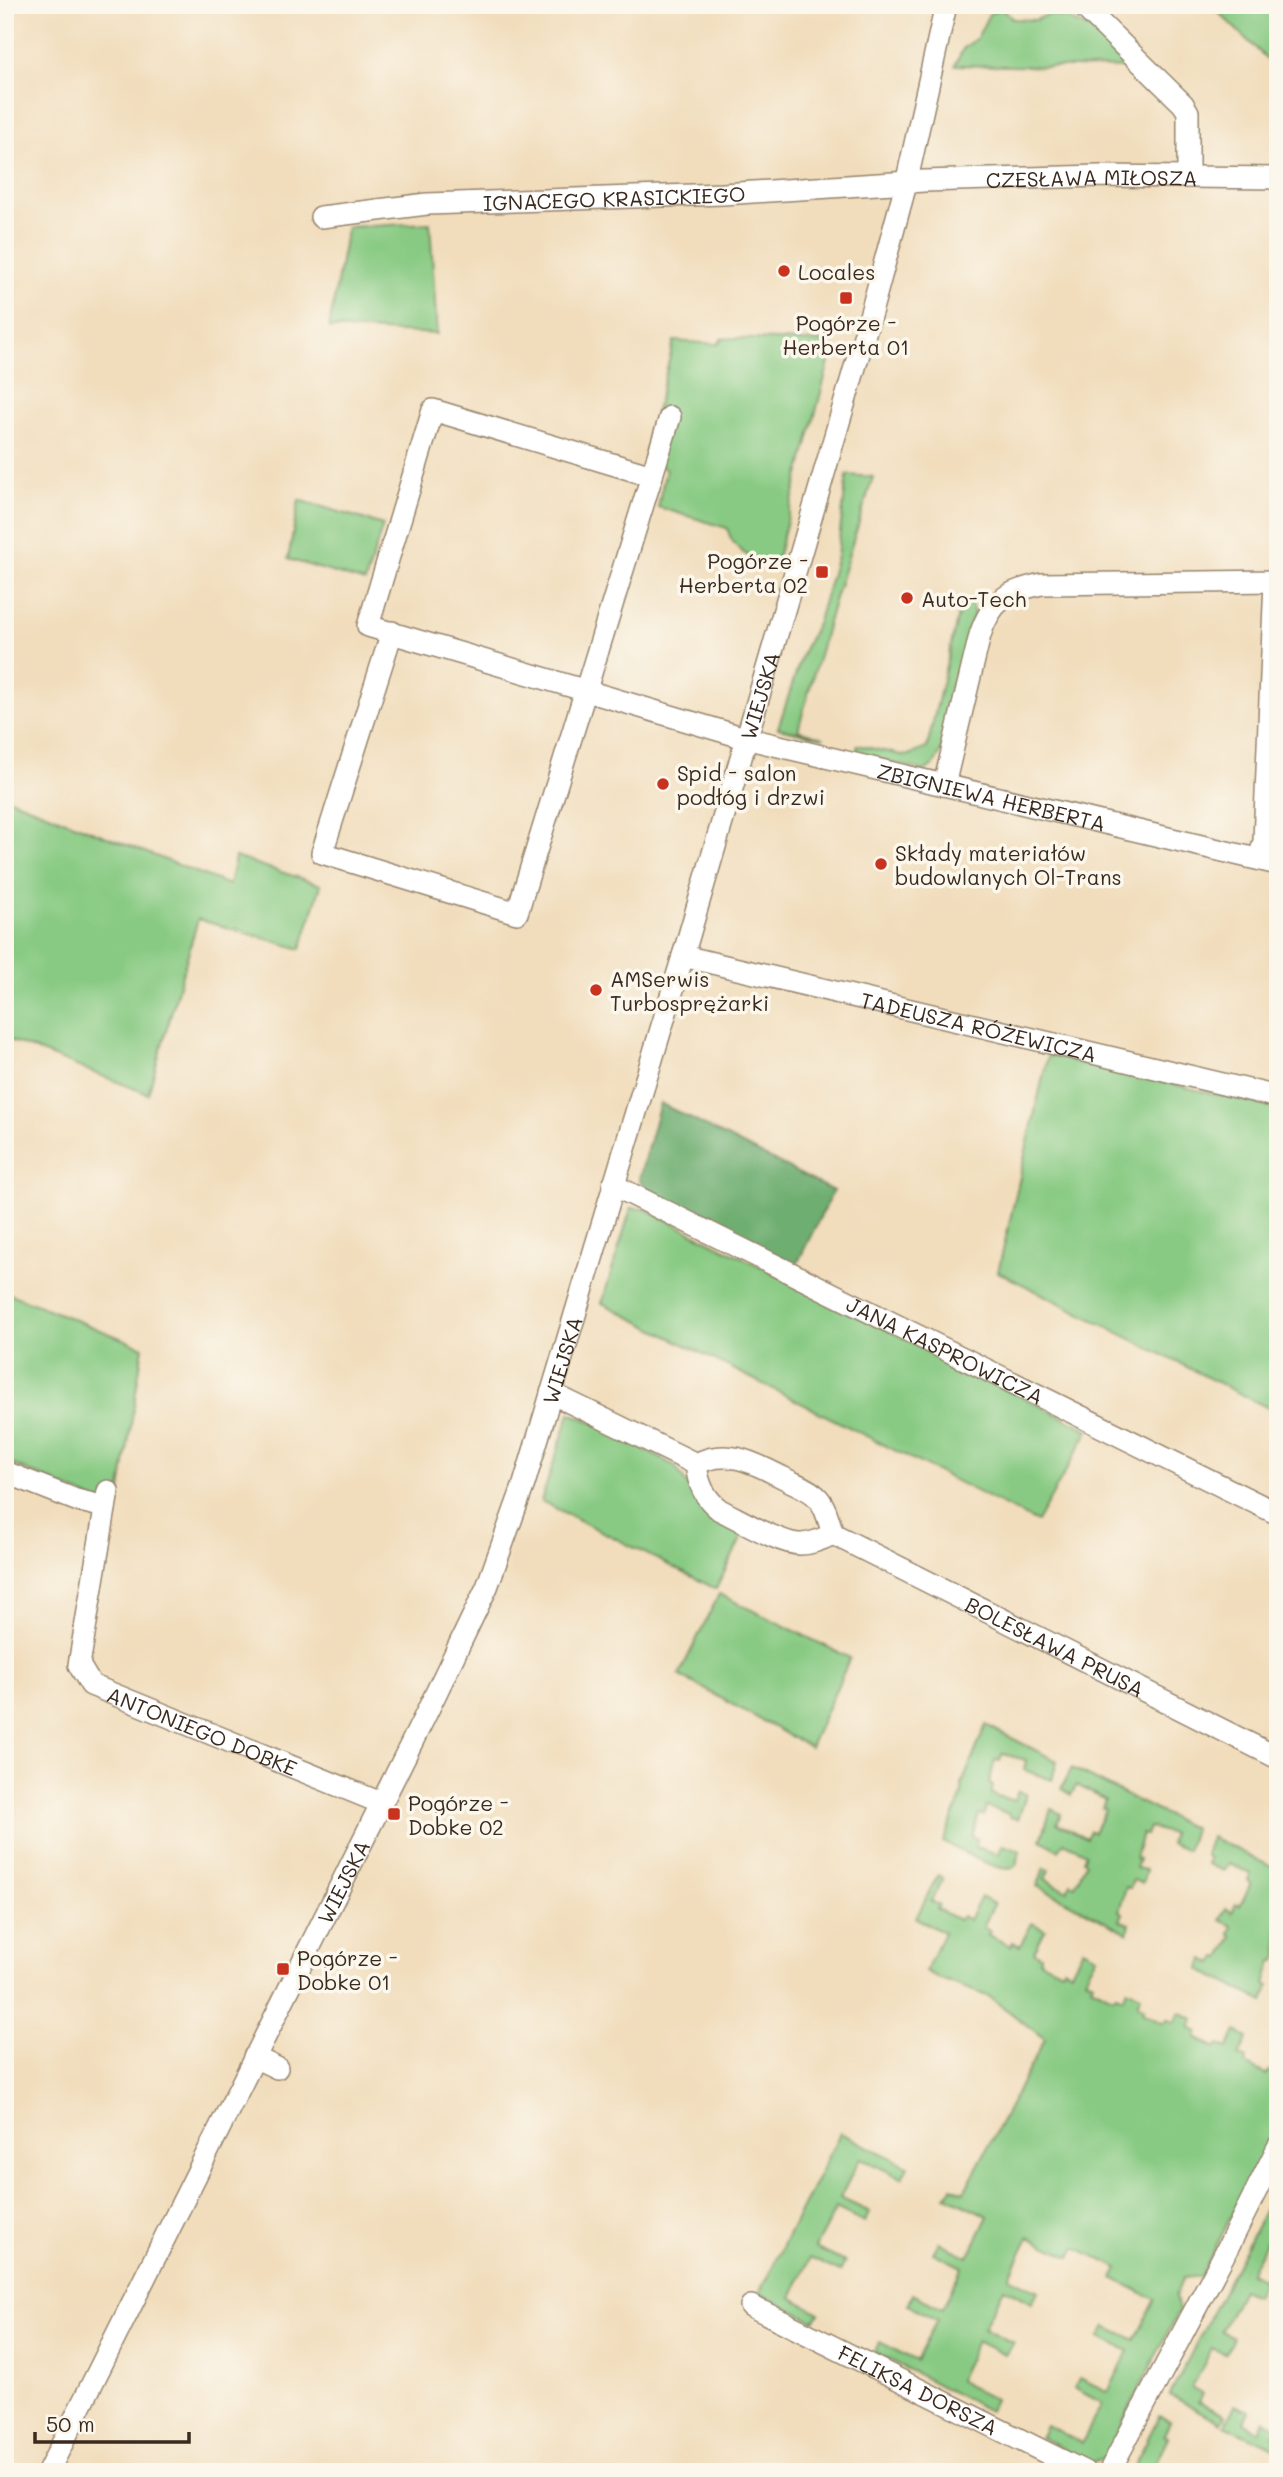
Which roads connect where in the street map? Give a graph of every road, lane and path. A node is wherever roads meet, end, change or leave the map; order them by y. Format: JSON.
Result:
{"nodes":[{"id":1,"x":946,"y":5,"type":"edge"},
{"id":2,"x":1082,"y":5,"type":"edge"},
{"id":3,"x":1188,"y":177,"type":"junction"},
{"id":4,"x":1278,"y":178,"type":"edge"},
{"id":5,"x":906,"y":184,"type":"junction"},
{"id":6,"x":321,"y":217,"type":"dead end"},
{"id":7,"x":670,"y":417,"type":"dead end"},
{"id":8,"x":652,"y":476,"type":"junction"},
{"id":9,"x":1276,"y":581,"type":"edge"},
{"id":10,"x":391,"y":632,"type":"junction"},
{"id":11,"x":587,"y":690,"type":"junction"},
{"id":12,"x":745,"y":738,"type":"junction"},
{"id":13,"x":944,"y":785,"type":"junction"},
{"id":14,"x":1269,"y":861,"type":"edge"},
{"id":15,"x":682,"y":956,"type":"junction"},
{"id":16,"x":1278,"y":1097,"type":"edge"},
{"id":17,"x":613,"y":1185,"type":"junction"},
{"id":18,"x":551,"y":1393,"type":"junction"},
{"id":19,"x":696,"y":1464,"type":"junction"},
{"id":20,"x":5,"y":1472,"type":"edge"},
{"id":21,"x":1278,"y":1514,"type":"edge"},
{"id":22,"x":833,"y":1534,"type":"junction"},
{"id":23,"x":1278,"y":1758,"type":"edge"},
{"id":24,"x":381,"y":1803,"type":"junction"},
{"id":25,"x":254,"y":2057,"type":"junction"},
{"id":26,"x":277,"y":2068,"type":"dead end"},
{"id":27,"x":1278,"y":2147,"type":"edge"},
{"id":28,"x":751,"y":2306,"type":"dead end"},
{"id":29,"x":48,"y":2472,"type":"edge"},
{"id":30,"x":1085,"y":2472,"type":"edge"},
{"id":31,"x":1109,"y":2472,"type":"edge"}],
"edges":[{"from":1,"to":5,"type":"street","name":"WIEJSKA"},
{"from":2,"to":3,"type":"street"},
{"from":3,"to":4,"type":"street","name":"CZESŁAWA MIŁOSZA"},
{"from":3,"to":5,"type":"street","name":"CZESŁAWA MIŁOSZA"},
{"from":5,"to":6,"type":"street","name":"IGNACEGO KRASICKIEGO"},
{"from":5,"to":12,"type":"street","name":"WIEJSKA"},
{"from":7,"to":8,"type":"street"},
{"from":8,"to":10,"type":"street"},
{"from":8,"to":11,"type":"street"},
{"from":9,"to":13,"type":"street"},
{"from":9,"to":14,"type":"street"},
{"from":10,"to":11,"type":"street","name":"ZBIGNIEWA HERBERTA"},
{"from":10,"to":11,"type":"street"},
{"from":11,"to":12,"type":"street","name":"ZBIGNIEWA HERBERTA"},
{"from":12,"to":13,"type":"street","name":"ZBIGNIEWA HERBERTA"},
{"from":12,"to":15,"type":"street","name":"WIEJSKA"},
{"from":13,"to":14,"type":"street","name":"ZBIGNIEWA HERBERTA"},
{"from":15,"to":16,"type":"street","name":"TADEUSZA RÓŻEWICZA"},
{"from":15,"to":17,"type":"street","name":"WIEJSKA"},
{"from":17,"to":18,"type":"street","name":"WIEJSKA"},
{"from":17,"to":21,"type":"street","name":"JANA KASPROWICZA"},
{"from":18,"to":19,"type":"street"},
{"from":18,"to":24,"type":"street","name":"WIEJSKA"},
{"from":19,"to":22,"type":"street"},
{"from":19,"to":22,"type":"street"},
{"from":20,"to":24,"type":"street","name":"ANTONIEGO DOBKE"},
{"from":22,"to":23,"type":"street","name":"BOLESŁAWA PRUSA"},
{"from":24,"to":25,"type":"street","name":"WIEJSKA"},
{"from":25,"to":26,"type":"street"},
{"from":25,"to":29,"type":"street","name":"WIEJSKA"},
{"from":27,"to":31,"type":"street"},
{"from":28,"to":30,"type":"street","name":"FELIKSA DORSZA"}]}
